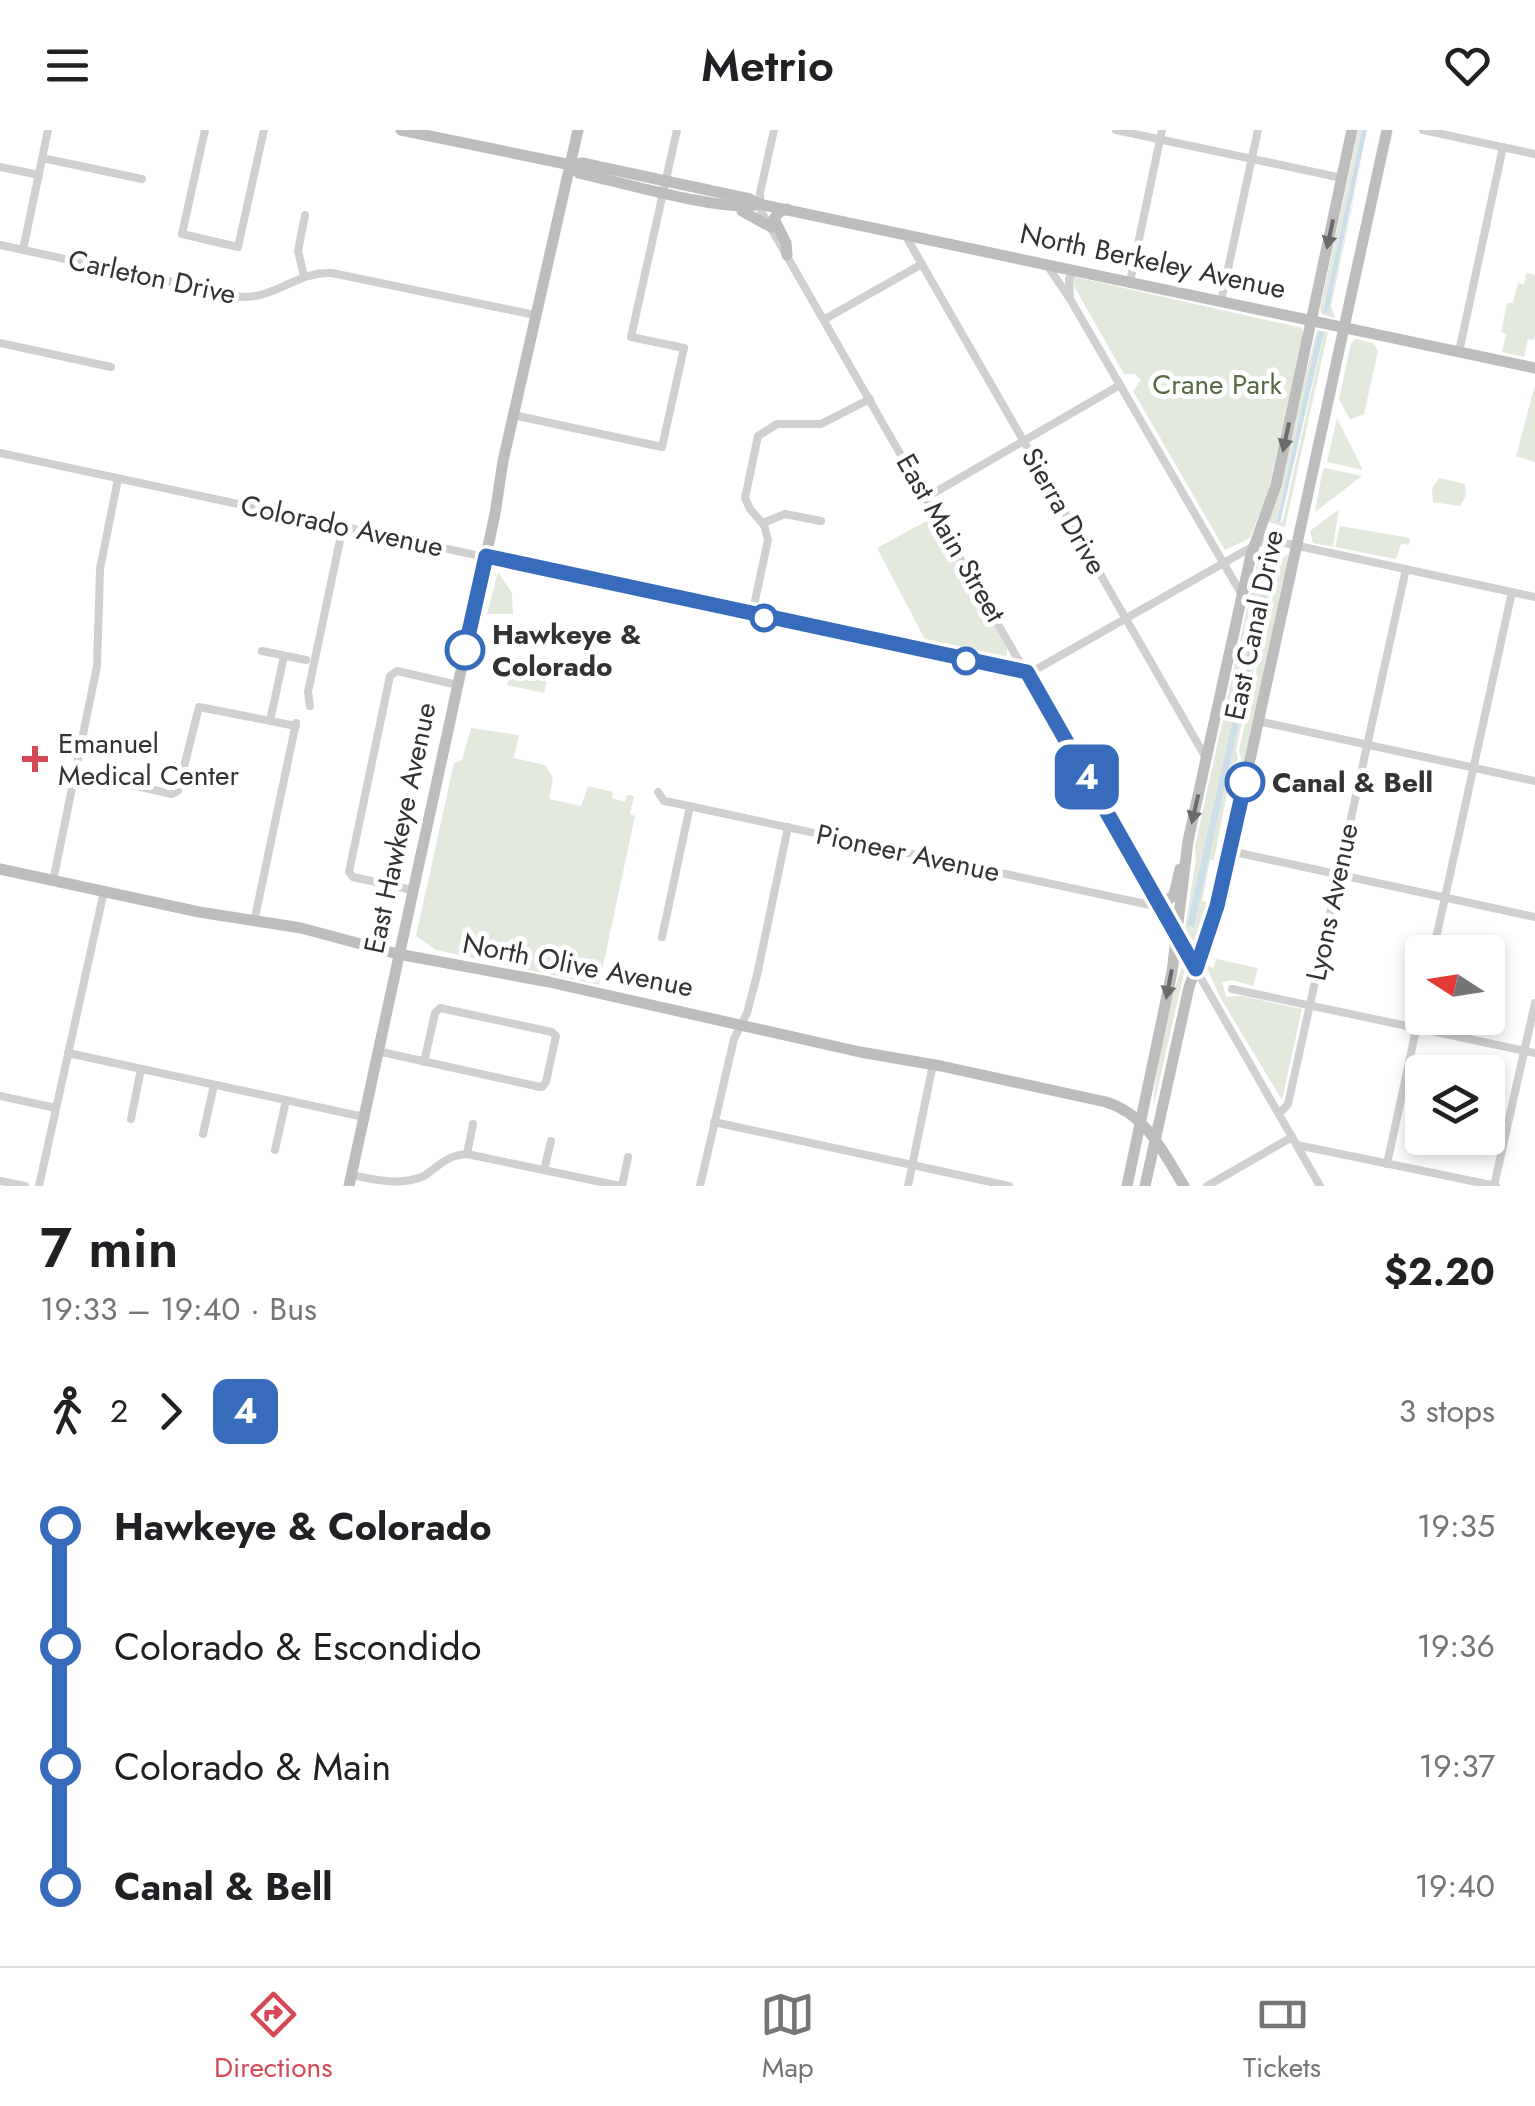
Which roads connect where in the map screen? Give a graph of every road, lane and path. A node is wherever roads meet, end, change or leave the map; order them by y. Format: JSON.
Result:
{"nodes":[{"id":1,"x":48,"y":130,"type":"edge"},
{"id":2,"x":205,"y":130,"type":"edge"},
{"id":3,"x":264,"y":130,"type":"edge"},
{"id":4,"x":401,"y":130,"type":"edge"},
{"id":5,"x":578,"y":130,"type":"edge"},
{"id":6,"x":676,"y":130,"type":"edge"},
{"id":7,"x":774,"y":130,"type":"edge"},
{"id":8,"x":1116,"y":130,"type":"edge"},
{"id":9,"x":1258,"y":130,"type":"edge"},
{"id":10,"x":1352,"y":130,"type":"edge"},
{"id":11,"x":1388,"y":130,"type":"edge"},
{"id":12,"x":1423,"y":130,"type":"edge"},
{"id":13,"x":1162,"y":135,"type":"edge"},
{"id":14,"x":1502,"y":147,"type":"junction"},
{"id":15,"x":1535,"y":154,"type":"edge"},
{"id":16,"x":42,"y":158,"type":"junction"},
{"id":17,"x":1252,"y":159,"type":"junction"},
{"id":18,"x":571,"y":166,"type":"junction"},
{"id":19,"x":0,"y":167,"type":"edge"},
{"id":20,"x":39,"y":176,"type":"junction"},
{"id":21,"x":1342,"y":178,"type":"junction"},
{"id":22,"x":142,"y":179,"type":"dead end"},
{"id":23,"x":664,"y":186,"type":"junction"},
{"id":24,"x":719,"y":204,"type":"junction"},
{"id":25,"x":759,"y":204,"type":"junction"},
{"id":26,"x":790,"y":208,"type":"junction"},
{"id":27,"x":306,"y":216,"type":"dead end"},
{"id":28,"x":771,"y":227,"type":"junction"},
{"id":29,"x":904,"y":233,"type":"junction"},
{"id":30,"x":936,"y":240,"type":"junction"},
{"id":31,"x":0,"y":246,"type":"edge"},
{"id":32,"x":23,"y":250,"type":"junction"},
{"id":33,"x":788,"y":254,"type":"junction"},
{"id":34,"x":1041,"y":262,"type":"junction"},
{"id":35,"x":922,"y":264,"type":"junction"},
{"id":36,"x":1075,"y":270,"type":"junction"},
{"id":37,"x":304,"y":276,"type":"junction"},
{"id":38,"x":1130,"y":282,"type":"junction"},
{"id":39,"x":1070,"y":299,"type":"junction"},
{"id":40,"x":1221,"y":301,"type":"junction"},
{"id":41,"x":535,"y":315,"type":"junction"},
{"id":42,"x":825,"y":318,"type":"junction"},
{"id":43,"x":1312,"y":321,"type":"junction"},
{"id":44,"x":1345,"y":328,"type":"junction"},
{"id":45,"x":1,"y":346,"type":"edge"},
{"id":46,"x":1459,"y":352,"type":"junction"},
{"id":47,"x":111,"y":367,"type":"dead end"},
{"id":48,"x":1535,"y":368,"type":"edge"},
{"id":49,"x":1120,"y":385,"type":"junction"},
{"id":50,"x":870,"y":399,"type":"junction"},
{"id":51,"x":514,"y":414,"type":"junction"},
{"id":52,"x":1024,"y":441,"type":"junction"},
{"id":53,"x":0,"y":453,"type":"edge"},
{"id":54,"x":118,"y":478,"type":"junction"},
{"id":55,"x":927,"y":497,"type":"junction"},
{"id":56,"x":821,"y":521,"type":"dead end"},
{"id":57,"x":763,"y":522,"type":"junction"},
{"id":58,"x":344,"y":526,"type":"junction"},
{"id":59,"x":1256,"y":543,"type":"junction"},
{"id":60,"x":1297,"y":545,"type":"junction"},
{"id":61,"x":486,"y":556,"type":"junction"},
{"id":62,"x":1223,"y":563,"type":"junction"},
{"id":63,"x":1406,"y":569,"type":"junction"},
{"id":64,"x":1512,"y":592,"type":"junction"},
{"id":65,"x":1242,"y":596,"type":"junction"},
{"id":66,"x":1535,"y":597,"type":"edge"},
{"id":67,"x":752,"y":615,"type":"junction"},
{"id":68,"x":1126,"y":619,"type":"junction"},
{"id":69,"x":1010,"y":643,"type":"junction"},
{"id":70,"x":262,"y":651,"type":"dead end"},
{"id":71,"x":284,"y":656,"type":"junction"},
{"id":72,"x":306,"y":660,"type":"dead end"},
{"id":73,"x":1000,"y":668,"type":"junction"},
{"id":74,"x":1027,"y":672,"type":"junction"},
{"id":75,"x":458,"y":684,"type":"junction"},
{"id":76,"x":310,"y":706,"type":"dead end"},
{"id":77,"x":270,"y":721,"type":"junction"},
{"id":78,"x":1258,"y":721,"type":"junction"},
{"id":79,"x":1367,"y":744,"type":"junction"},
{"id":80,"x":1206,"y":759,"type":"junction"},
{"id":81,"x":1474,"y":768,"type":"junction"},
{"id":82,"x":1535,"y":780,"type":"edge"},
{"id":83,"x":127,"y":784,"type":"dead end"},
{"id":84,"x":658,"y":792,"type":"dead end"},
{"id":85,"x":690,"y":806,"type":"junction"},
{"id":86,"x":788,"y":827,"type":"junction"},
{"id":87,"x":1188,"y":841,"type":"junction"},
{"id":88,"x":1230,"y":850,"type":"junction"},
{"id":89,"x":0,"y":868,"type":"edge"},
{"id":90,"x":1338,"y":874,"type":"junction"},
{"id":91,"x":53,"y":880,"type":"junction"},
{"id":92,"x":412,"y":890,"type":"junction"},
{"id":93,"x":104,"y":892,"type":"junction"},
{"id":94,"x":1446,"y":897,"type":"junction"},
{"id":95,"x":1162,"y":905,"type":"junction"},
{"id":96,"x":1535,"y":916,"type":"edge"},
{"id":97,"x":254,"y":922,"type":"junction"},
{"id":98,"x":1178,"y":933,"type":"junction"},
{"id":99,"x":1438,"y":935,"type":"edge"},
{"id":100,"x":662,"y":937,"type":"dead end"},
{"id":101,"x":398,"y":954,"type":"junction"},
{"id":102,"x":1196,"y":969,"type":"junction"},
{"id":103,"x":1232,"y":989,"type":"dead end"},
{"id":104,"x":1535,"y":1002,"type":"edge"},
{"id":105,"x":1310,"y":1004,"type":"junction"},
{"id":106,"x":741,"y":1024,"type":"junction"},
{"id":107,"x":1405,"y":1024,"type":"edge"},
{"id":108,"x":1415,"y":1035,"type":"edge"},
{"id":109,"x":1454,"y":1035,"type":"edge"},
{"id":110,"x":1524,"y":1050,"type":"junction"},
{"id":111,"x":378,"y":1052,"type":"junction"},
{"id":112,"x":1535,"y":1052,"type":"edge"},
{"id":113,"x":68,"y":1053,"type":"junction"},
{"id":114,"x":424,"y":1062,"type":"junction"},
{"id":115,"x":934,"y":1064,"type":"junction"},
{"id":116,"x":141,"y":1069,"type":"junction"},
{"id":117,"x":214,"y":1085,"type":"junction"},
{"id":118,"x":0,"y":1096,"type":"edge"},
{"id":119,"x":286,"y":1100,"type":"junction"},
{"id":120,"x":56,"y":1108,"type":"junction"},
{"id":121,"x":1278,"y":1114,"type":"junction"},
{"id":122,"x":364,"y":1117,"type":"junction"},
{"id":123,"x":131,"y":1119,"type":"dead end"},
{"id":124,"x":714,"y":1122,"type":"junction"},
{"id":125,"x":1141,"y":1122,"type":"junction"},
{"id":126,"x":473,"y":1124,"type":"dead end"},
{"id":127,"x":203,"y":1134,"type":"dead end"},
{"id":128,"x":1156,"y":1139,"type":"junction"},
{"id":129,"x":550,"y":1141,"type":"dead end"},
{"id":130,"x":1295,"y":1141,"type":"junction"},
{"id":131,"x":275,"y":1150,"type":"dead end"},
{"id":132,"x":467,"y":1154,"type":"junction"},
{"id":133,"x":628,"y":1158,"type":"dead end"},
{"id":134,"x":1387,"y":1164,"type":"junction"},
{"id":135,"x":912,"y":1165,"type":"junction"},
{"id":136,"x":544,"y":1170,"type":"junction"},
{"id":137,"x":1447,"y":1176,"type":"junction"},
{"id":138,"x":0,"y":1181,"type":"edge"},
{"id":139,"x":350,"y":1181,"type":"edge"},
{"id":140,"x":25,"y":1186,"type":"edge"},
{"id":141,"x":39,"y":1186,"type":"edge"},
{"id":142,"x":621,"y":1186,"type":"edge"},
{"id":143,"x":700,"y":1186,"type":"edge"},
{"id":144,"x":908,"y":1186,"type":"edge"},
{"id":145,"x":1009,"y":1186,"type":"edge"},
{"id":146,"x":1128,"y":1186,"type":"edge"},
{"id":147,"x":1145,"y":1186,"type":"edge"},
{"id":148,"x":1184,"y":1186,"type":"edge"},
{"id":149,"x":1208,"y":1186,"type":"edge"},
{"id":150,"x":1320,"y":1186,"type":"edge"},
{"id":151,"x":1453,"y":1186,"type":"edge"},
{"id":152,"x":1492,"y":1186,"type":"edge"}],
"edges":[{"from":1,"to":16,"type":"street"},
{"from":2,"to":3,"type":"street"},
{"from":4,"to":18,"type":"street","name":"North Berkeley Avenue"},
{"from":5,"to":18,"type":"street","name":"East Hawkeye Avenue"},
{"from":6,"to":23,"type":"street"},
{"from":7,"to":25,"type":"street"},
{"from":8,"to":13,"type":"street"},
{"from":9,"to":17,"type":"street"},
{"from":10,"to":21,"type":"street","name":"East Canal Drive"},
{"from":11,"to":44,"type":"street","name":"East Canal Drive"},
{"from":12,"to":14,"type":"street"},
{"from":13,"to":17,"type":"street"},
{"from":13,"to":38,"type":"street"},
{"from":14,"to":15,"type":"street"},
{"from":14,"to":46,"type":"street"},
{"from":16,"to":20,"type":"street"},
{"from":16,"to":22,"type":"street"},
{"from":17,"to":21,"type":"street"},
{"from":17,"to":40,"type":"street"},
{"from":18,"to":23,"type":"street","name":"North Berkeley Avenue"},
{"from":18,"to":41,"type":"street","name":"East Hawkeye Avenue"},
{"from":19,"to":20,"type":"street"},
{"from":20,"to":32,"type":"street"},
{"from":21,"to":43,"type":"street","name":"East Canal Drive","one_way":true},
{"from":23,"to":24,"type":"street","name":"North Berkeley Avenue"},
{"from":23,"to":25,"type":"street","name":"North Berkeley Avenue"},
{"from":23,"to":51,"type":"street"},
{"from":24,"to":25,"type":"street","name":"North Berkeley Avenue"},
{"from":24,"to":28,"type":"street"},
{"from":25,"to":26,"type":"street","name":"North Berkeley Avenue"},
{"from":25,"to":28,"type":"street","name":"East Main Street"},
{"from":26,"to":29,"type":"street","name":"North Berkeley Avenue"},
{"from":26,"to":33,"type":"street"},
{"from":27,"to":37,"type":"street"},
{"from":28,"to":33,"type":"street","name":"East Main Street"},
{"from":29,"to":30,"type":"street","name":"North Berkeley Avenue"},
{"from":29,"to":35,"type":"street","name":"Sierra Drive"},
{"from":30,"to":34,"type":"street","name":"North Berkeley Avenue"},
{"from":30,"to":35,"type":"street"},
{"from":31,"to":32,"type":"street","name":"Carleton Drive"},
{"from":32,"to":37,"type":"street","name":"Carleton Drive"},
{"from":33,"to":42,"type":"street","name":"East Main Street"},
{"from":34,"to":36,"type":"street","name":"North Berkeley Avenue"},
{"from":34,"to":39,"type":"street"},
{"from":35,"to":42,"type":"street"},
{"from":35,"to":52,"type":"street","name":"Sierra Drive"},
{"from":36,"to":38,"type":"street","name":"North Berkeley Avenue"},
{"from":36,"to":39,"type":"street"},
{"from":37,"to":41,"type":"street","name":"Carleton Drive"},
{"from":38,"to":40,"type":"street","name":"North Berkeley Avenue"},
{"from":39,"to":49,"type":"street"},
{"from":40,"to":43,"type":"street","name":"North Berkeley Avenue"},
{"from":41,"to":51,"type":"street","name":"East Hawkeye Avenue"},
{"from":42,"to":50,"type":"street","name":"East Main Street"},
{"from":43,"to":44,"type":"street","name":"North Berkeley Avenue"},
{"from":43,"to":59,"type":"street","name":"East Canal Drive","one_way":true},
{"from":44,"to":46,"type":"street","name":"North Berkeley Avenue"},
{"from":44,"to":60,"type":"street","name":"East Canal Drive"},
{"from":45,"to":47,"type":"street"},
{"from":46,"to":48,"type":"street","name":"North Berkeley Avenue"},
{"from":49,"to":52,"type":"street"},
{"from":49,"to":62,"type":"street"},
{"from":50,"to":55,"type":"street","name":"East Main Street"},
{"from":50,"to":57,"type":"street"},
{"from":51,"to":61,"type":"street","name":"East Hawkeye Avenue"},
{"from":52,"to":55,"type":"street"},
{"from":52,"to":68,"type":"street","name":"Sierra Drive"},
{"from":53,"to":54,"type":"street","name":"Colorado Avenue"},
{"from":54,"to":58,"type":"street","name":"Colorado Avenue"},
{"from":54,"to":91,"type":"street"},
{"from":55,"to":69,"type":"street","name":"East Main Street"},
{"from":56,"to":57,"type":"street"},
{"from":57,"to":67,"type":"street"},
{"from":58,"to":61,"type":"street","name":"Colorado Avenue"},
{"from":58,"to":76,"type":"street"},
{"from":59,"to":60,"type":"street"},
{"from":59,"to":62,"type":"street"},
{"from":59,"to":65,"type":"street","name":"East Canal Drive"},
{"from":60,"to":63,"type":"street"},
{"from":60,"to":78,"type":"street","name":"East Canal Drive"},
{"from":61,"to":67,"type":"street","name":"Colorado Avenue"},
{"from":61,"to":75,"type":"street","name":"East Hawkeye Avenue"},
{"from":62,"to":65,"type":"street"},
{"from":62,"to":68,"type":"street"},
{"from":63,"to":64,"type":"street"},
{"from":63,"to":79,"type":"street","name":"Lyons Avenue"},
{"from":64,"to":66,"type":"street"},
{"from":64,"to":81,"type":"street"},
{"from":65,"to":80,"type":"street","name":"East Canal Drive"},
{"from":67,"to":73,"type":"street","name":"Colorado Avenue"},
{"from":68,"to":74,"type":"street"},
{"from":68,"to":80,"type":"street","name":"Sierra Drive"},
{"from":69,"to":73,"type":"street"},
{"from":69,"to":74,"type":"street","name":"East Main Street"},
{"from":70,"to":71,"type":"street"},
{"from":71,"to":72,"type":"street"},
{"from":71,"to":77,"type":"street"},
{"from":73,"to":74,"type":"street","name":"Colorado Avenue"},
{"from":74,"to":95,"type":"street","name":"East Main Street"},
{"from":75,"to":92,"type":"street","name":"East Hawkeye Avenue"},
{"from":75,"to":92,"type":"street"},
{"from":77,"to":83,"type":"street"},
{"from":77,"to":97,"type":"street"},
{"from":78,"to":79,"type":"street"},
{"from":78,"to":88,"type":"street","name":"East Canal Drive"},
{"from":79,"to":81,"type":"street"},
{"from":79,"to":90,"type":"street","name":"Lyons Avenue"},
{"from":80,"to":87,"type":"street","name":"East Canal Drive","one_way":true},
{"from":81,"to":82,"type":"street"},
{"from":81,"to":94,"type":"street"},
{"from":84,"to":85,"type":"street","name":"Pioneer Avenue"},
{"from":85,"to":86,"type":"street","name":"Pioneer Avenue"},
{"from":85,"to":100,"type":"street"},
{"from":86,"to":95,"type":"street","name":"Pioneer Avenue"},
{"from":86,"to":106,"type":"street"},
{"from":87,"to":95,"type":"street"},
{"from":87,"to":98,"type":"street","name":"East Canal Drive"},
{"from":88,"to":90,"type":"street"},
{"from":88,"to":102,"type":"street","name":"East Canal Drive"},
{"from":89,"to":91,"type":"street","name":"North Olive Avenue"},
{"from":90,"to":94,"type":"street"},
{"from":90,"to":105,"type":"street","name":"Lyons Avenue"},
{"from":91,"to":93,"type":"street","name":"North Olive Avenue"},
{"from":92,"to":101,"type":"street","name":"East Hawkeye Avenue"},
{"from":93,"to":97,"type":"street","name":"North Olive Avenue"},
{"from":93,"to":113,"type":"street"},
{"from":94,"to":96,"type":"street"},
{"from":94,"to":99,"type":"street"},
{"from":95,"to":98,"type":"street","name":"East Main Street"},
{"from":97,"to":101,"type":"street","name":"North Olive Avenue"},
{"from":98,"to":102,"type":"street","name":"East Main Street"},
{"from":98,"to":125,"type":"street","name":"East Canal Drive","one_way":true},
{"from":101,"to":106,"type":"street","name":"North Olive Avenue"},
{"from":101,"to":111,"type":"street","name":"East Hawkeye Avenue"},
{"from":102,"to":121,"type":"street","name":"East Main Street"},
{"from":102,"to":128,"type":"street","name":"East Canal Drive"},
{"from":103,"to":105,"type":"street"},
{"from":104,"to":110,"type":"street"},
{"from":105,"to":107,"type":"street"},
{"from":105,"to":121,"type":"street","name":"Lyons Avenue"},
{"from":106,"to":115,"type":"street","name":"North Olive Avenue"},
{"from":106,"to":124,"type":"street"},
{"from":108,"to":134,"type":"street"},
{"from":109,"to":110,"type":"street"},
{"from":110,"to":112,"type":"street"},
{"from":110,"to":152,"type":"street"},
{"from":111,"to":114,"type":"street"},
{"from":111,"to":122,"type":"street","name":"East Hawkeye Avenue"},
{"from":113,"to":116,"type":"street"},
{"from":113,"to":120,"type":"street"},
{"from":114,"to":114,"type":"street"},
{"from":115,"to":125,"type":"street","name":"North Olive Avenue"},
{"from":115,"to":135,"type":"street"},
{"from":116,"to":117,"type":"street"},
{"from":116,"to":123,"type":"street"},
{"from":117,"to":119,"type":"street"},
{"from":117,"to":127,"type":"street"},
{"from":118,"to":120,"type":"street"},
{"from":119,"to":122,"type":"street"},
{"from":119,"to":131,"type":"street"},
{"from":120,"to":141,"type":"street"},
{"from":121,"to":130,"type":"street","name":"East Main Street"},
{"from":122,"to":139,"type":"street","name":"East Hawkeye Avenue"},
{"from":124,"to":135,"type":"street"},
{"from":124,"to":143,"type":"street"},
{"from":125,"to":128,"type":"street"},
{"from":125,"to":146,"type":"street","name":"East Canal Drive"},
{"from":126,"to":132,"type":"street"},
{"from":128,"to":147,"type":"street","name":"East Canal Drive"},
{"from":128,"to":148,"type":"street"},
{"from":129,"to":136,"type":"street"},
{"from":130,"to":134,"type":"street"},
{"from":130,"to":149,"type":"street"},
{"from":130,"to":150,"type":"street","name":"East Main Street"},
{"from":132,"to":136,"type":"street"},
{"from":132,"to":139,"type":"street"},
{"from":133,"to":142,"type":"street"},
{"from":134,"to":137,"type":"street"},
{"from":135,"to":144,"type":"street"},
{"from":135,"to":145,"type":"street"},
{"from":136,"to":142,"type":"street"},
{"from":137,"to":151,"type":"street"},
{"from":137,"to":152,"type":"street"},
{"from":138,"to":140,"type":"street"}]}
